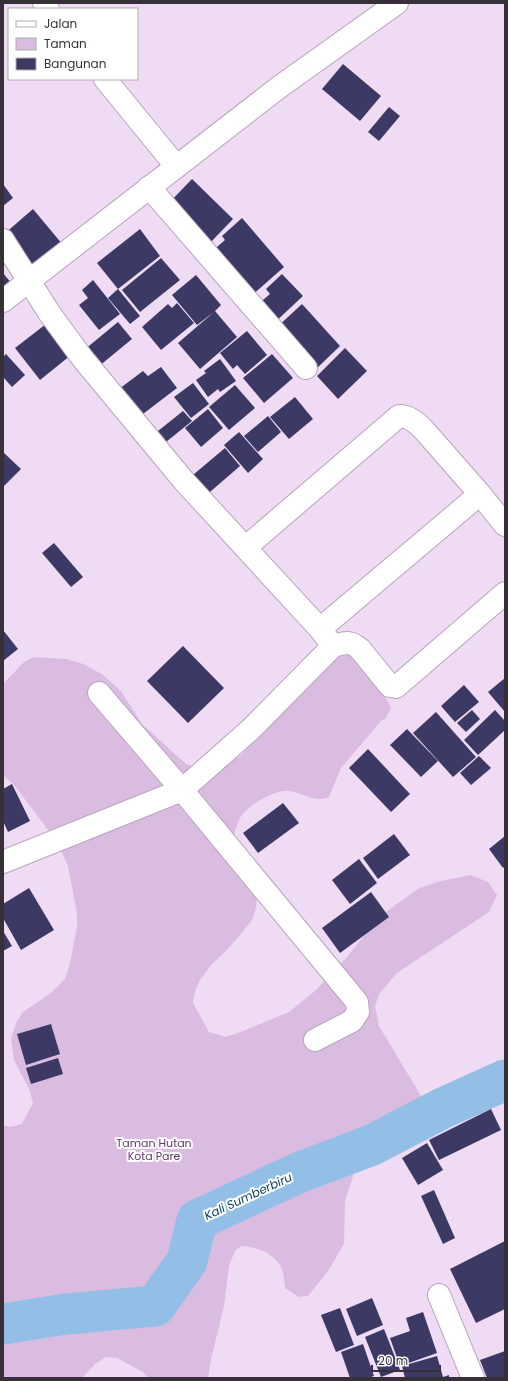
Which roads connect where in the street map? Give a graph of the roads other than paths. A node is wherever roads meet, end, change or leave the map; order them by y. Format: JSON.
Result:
{"nodes":[{"id":1,"x":397,"y":3,"type":"edge"},
{"id":2,"x":107,"y":80,"type":"edge"},
{"id":3,"x":176,"y":166,"type":"junction"},
{"id":4,"x":149,"y":187,"type":"junction"},
{"id":5,"x":3,"y":240,"type":"edge"},
{"id":6,"x":30,"y":280,"type":"junction"},
{"id":7,"x":3,"y":301,"type":"edge"},
{"id":8,"x":306,"y":368,"type":"dead end"},
{"id":9,"x":480,"y":494,"type":"junction"},
{"id":10,"x":505,"y":524,"type":"edge"},
{"id":11,"x":246,"y":547,"type":"junction"},
{"id":12,"x":505,"y":593,"type":"edge"},
{"id":13,"x":320,"y":629,"type":"junction"},
{"id":14,"x":333,"y":646,"type":"junction"},
{"id":15,"x":99,"y":692,"type":"dead end"},
{"id":16,"x":182,"y":790,"type":"junction"},
{"id":17,"x":3,"y":862,"type":"edge"},
{"id":18,"x":315,"y":1040,"type":"dead end"},
{"id":19,"x":439,"y":1295,"type":"dead end"},
{"id":20,"x":473,"y":1378,"type":"edge"}],
"edges":[{"from":1,"to":3,"type":"street"},
{"from":2,"to":3,"type":"street"},
{"from":3,"to":4,"type":"street"},
{"from":4,"to":6,"type":"street"},
{"from":4,"to":8,"type":"street"},
{"from":5,"to":6,"type":"street"},
{"from":6,"to":7,"type":"street"},
{"from":6,"to":11,"type":"street"},
{"from":9,"to":10,"type":"street"},
{"from":9,"to":11,"type":"street"},
{"from":9,"to":13,"type":"street"},
{"from":11,"to":13,"type":"street"},
{"from":12,"to":14,"type":"street"},
{"from":13,"to":14,"type":"street"},
{"from":14,"to":16,"type":"street"},
{"from":15,"to":16,"type":"street"},
{"from":16,"to":17,"type":"street"},
{"from":16,"to":18,"type":"street"},
{"from":19,"to":20,"type":"street"}]}
